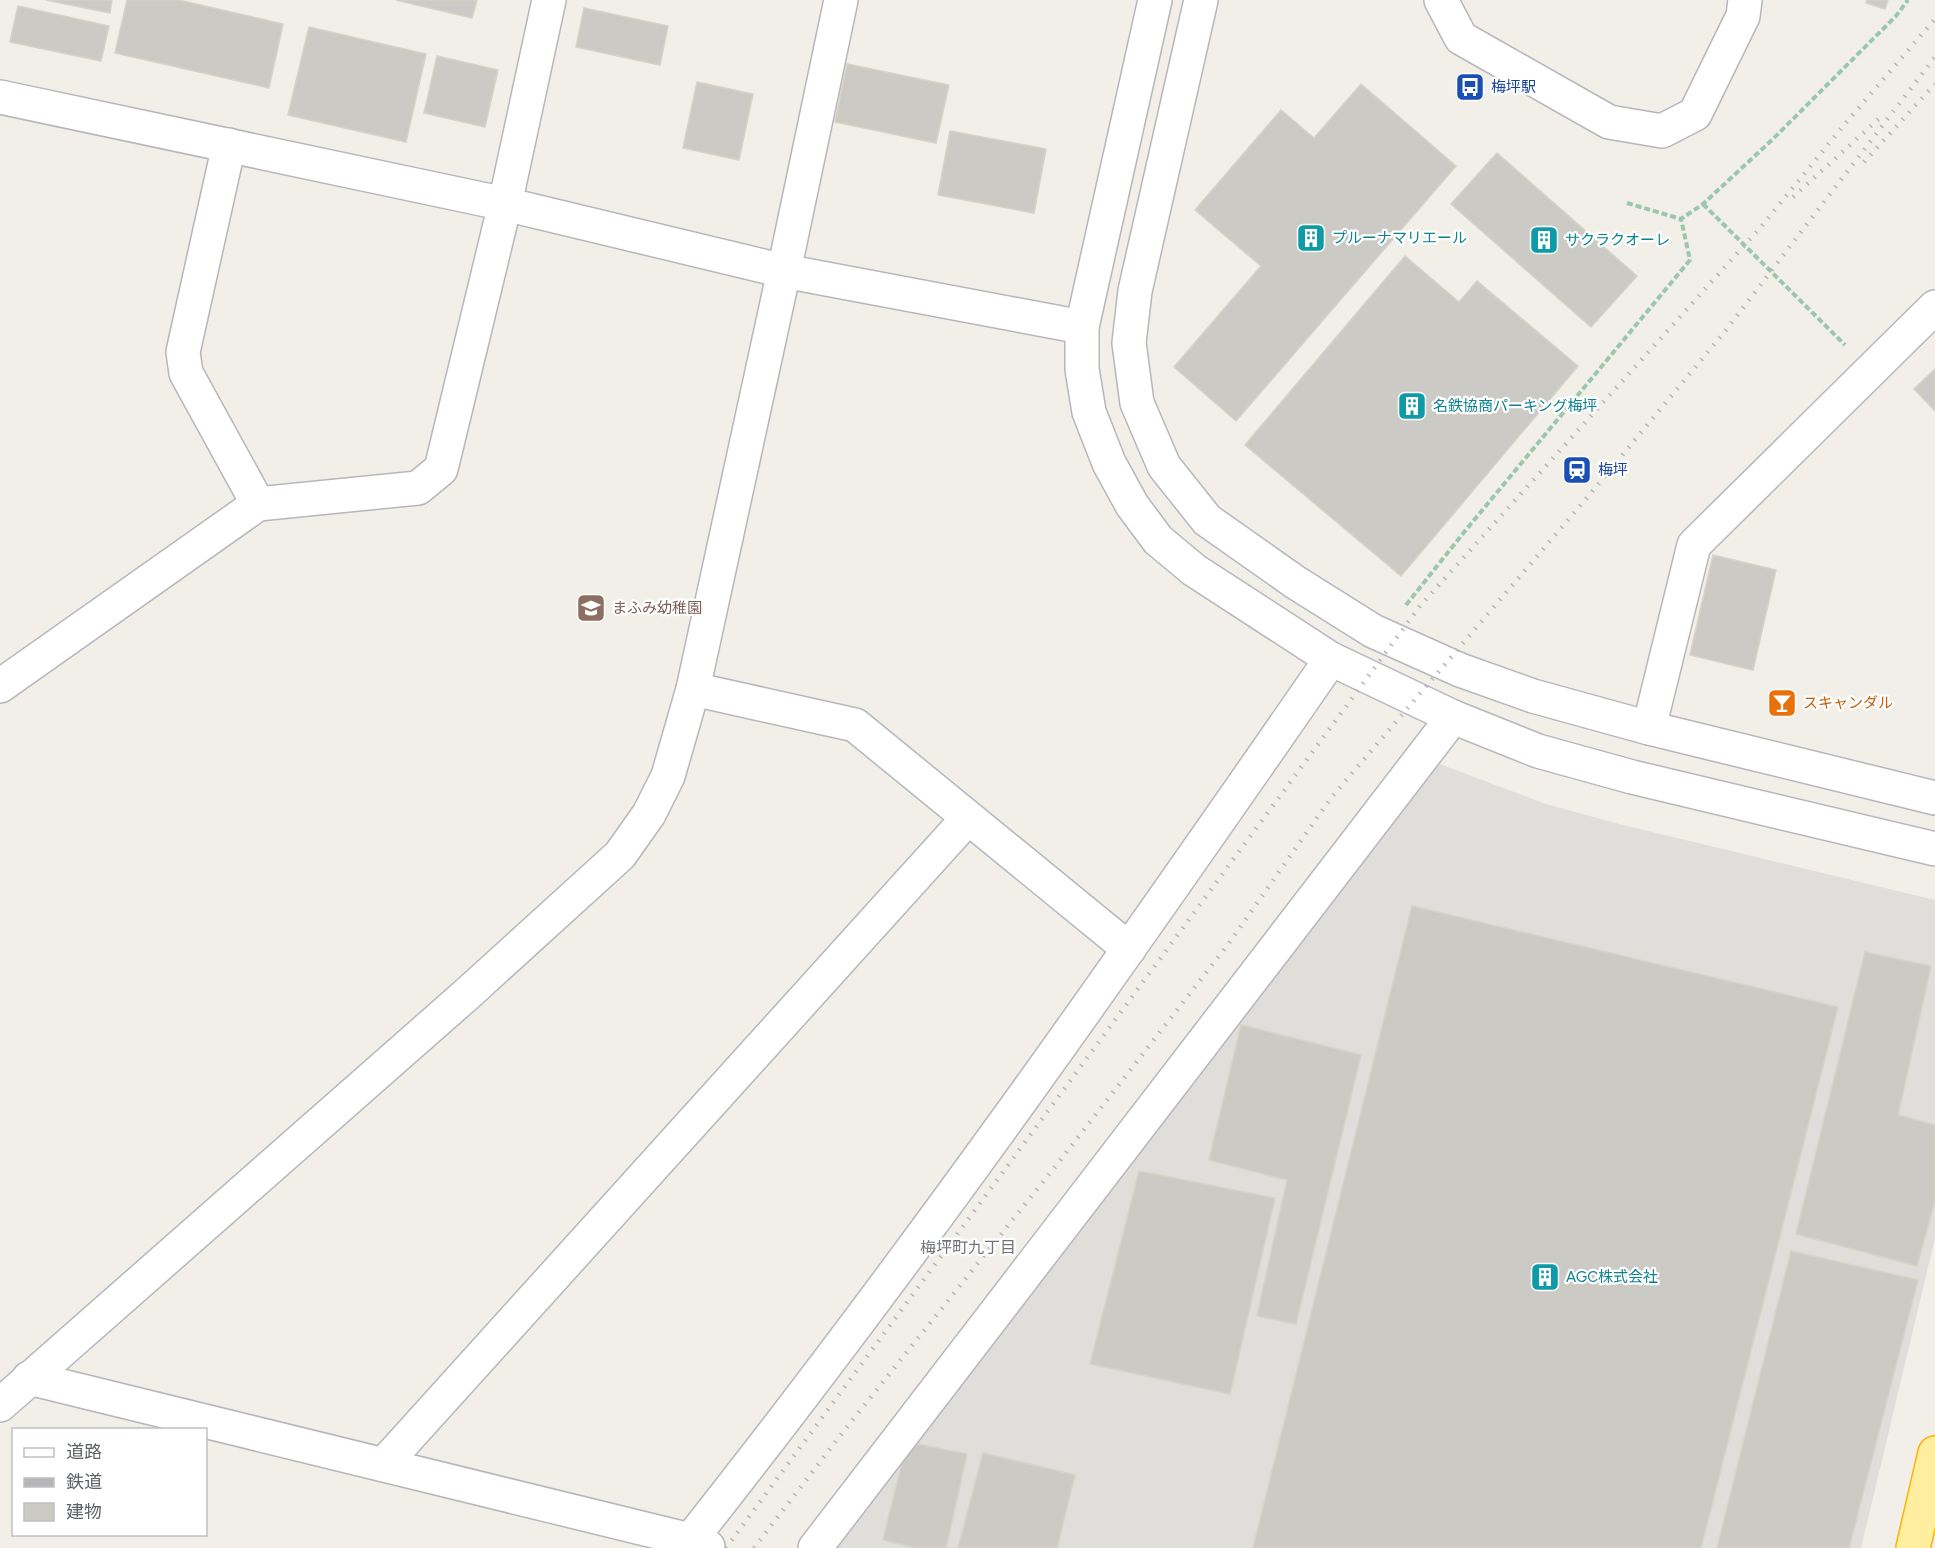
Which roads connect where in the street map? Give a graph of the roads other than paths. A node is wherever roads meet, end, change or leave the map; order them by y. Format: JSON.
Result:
{"nodes":[{"id":1,"x":549,"y":0,"type":"edge"},
{"id":2,"x":841,"y":0,"type":"edge"},
{"id":3,"x":1155,"y":0,"type":"edge"},
{"id":4,"x":1201,"y":0,"type":"edge"},
{"id":5,"x":1441,"y":0,"type":"edge"},
{"id":6,"x":1745,"y":0,"type":"edge"},
{"id":7,"x":0,"y":97,"type":"edge"},
{"id":8,"x":230,"y":145,"type":"junction"},
{"id":9,"x":506,"y":204,"type":"junction"},
{"id":10,"x":784,"y":272,"type":"junction"},
{"id":11,"x":1935,"y":307,"type":"edge"},
{"id":12,"x":1082,"y":327,"type":"junction"},
{"id":13,"x":258,"y":504,"type":"junction"},
{"id":14,"x":1331,"y":659,"type":"junction"},
{"id":15,"x":0,"y":686,"type":"edge"},
{"id":16,"x":693,"y":689,"type":"junction"},
{"id":17,"x":1453,"y":717,"type":"junction"},
{"id":18,"x":1649,"y":728,"type":"junction"},
{"id":19,"x":1935,"y":798,"type":"edge"},
{"id":20,"x":968,"y":819,"type":"junction"},
{"id":21,"x":1935,"y":849,"type":"edge"},
{"id":22,"x":1129,"y":949,"type":"junction"},
{"id":23,"x":29,"y":1378,"type":"junction"},
{"id":24,"x":0,"y":1406,"type":"edge"},
{"id":25,"x":1935,"y":1454,"type":"edge"},
{"id":26,"x":384,"y":1464,"type":"junction"},
{"id":27,"x":695,"y":1545,"type":"edge"},
{"id":28,"x":815,"y":1548,"type":"edge"},
{"id":29,"x":1913,"y":1548,"type":"edge"}],
"edges":[{"from":1,"to":9,"type":"street"},
{"from":2,"to":10,"type":"street"},
{"from":3,"to":12,"type":"street"},
{"from":4,"to":18,"type":"street"},
{"from":5,"to":6,"type":"street"},
{"from":7,"to":8,"type":"street"},
{"from":8,"to":9,"type":"street"},
{"from":8,"to":13,"type":"street"},
{"from":9,"to":10,"type":"street"},
{"from":9,"to":13,"type":"street"},
{"from":10,"to":12,"type":"street"},
{"from":10,"to":16,"type":"street"},
{"from":11,"to":18,"type":"street"},
{"from":12,"to":14,"type":"street"},
{"from":13,"to":15,"type":"street"},
{"from":14,"to":17,"type":"street"},
{"from":14,"to":22,"type":"street"},
{"from":16,"to":20,"type":"street"},
{"from":16,"to":23,"type":"street"},
{"from":17,"to":21,"type":"street"},
{"from":17,"to":28,"type":"street"},
{"from":18,"to":19,"type":"street"},
{"from":20,"to":22,"type":"street"},
{"from":20,"to":26,"type":"street"},
{"from":22,"to":27,"type":"street"},
{"from":23,"to":24,"type":"street"},
{"from":23,"to":26,"type":"street"},
{"from":25,"to":29,"type":"highway"},
{"from":26,"to":27,"type":"street"}]}
